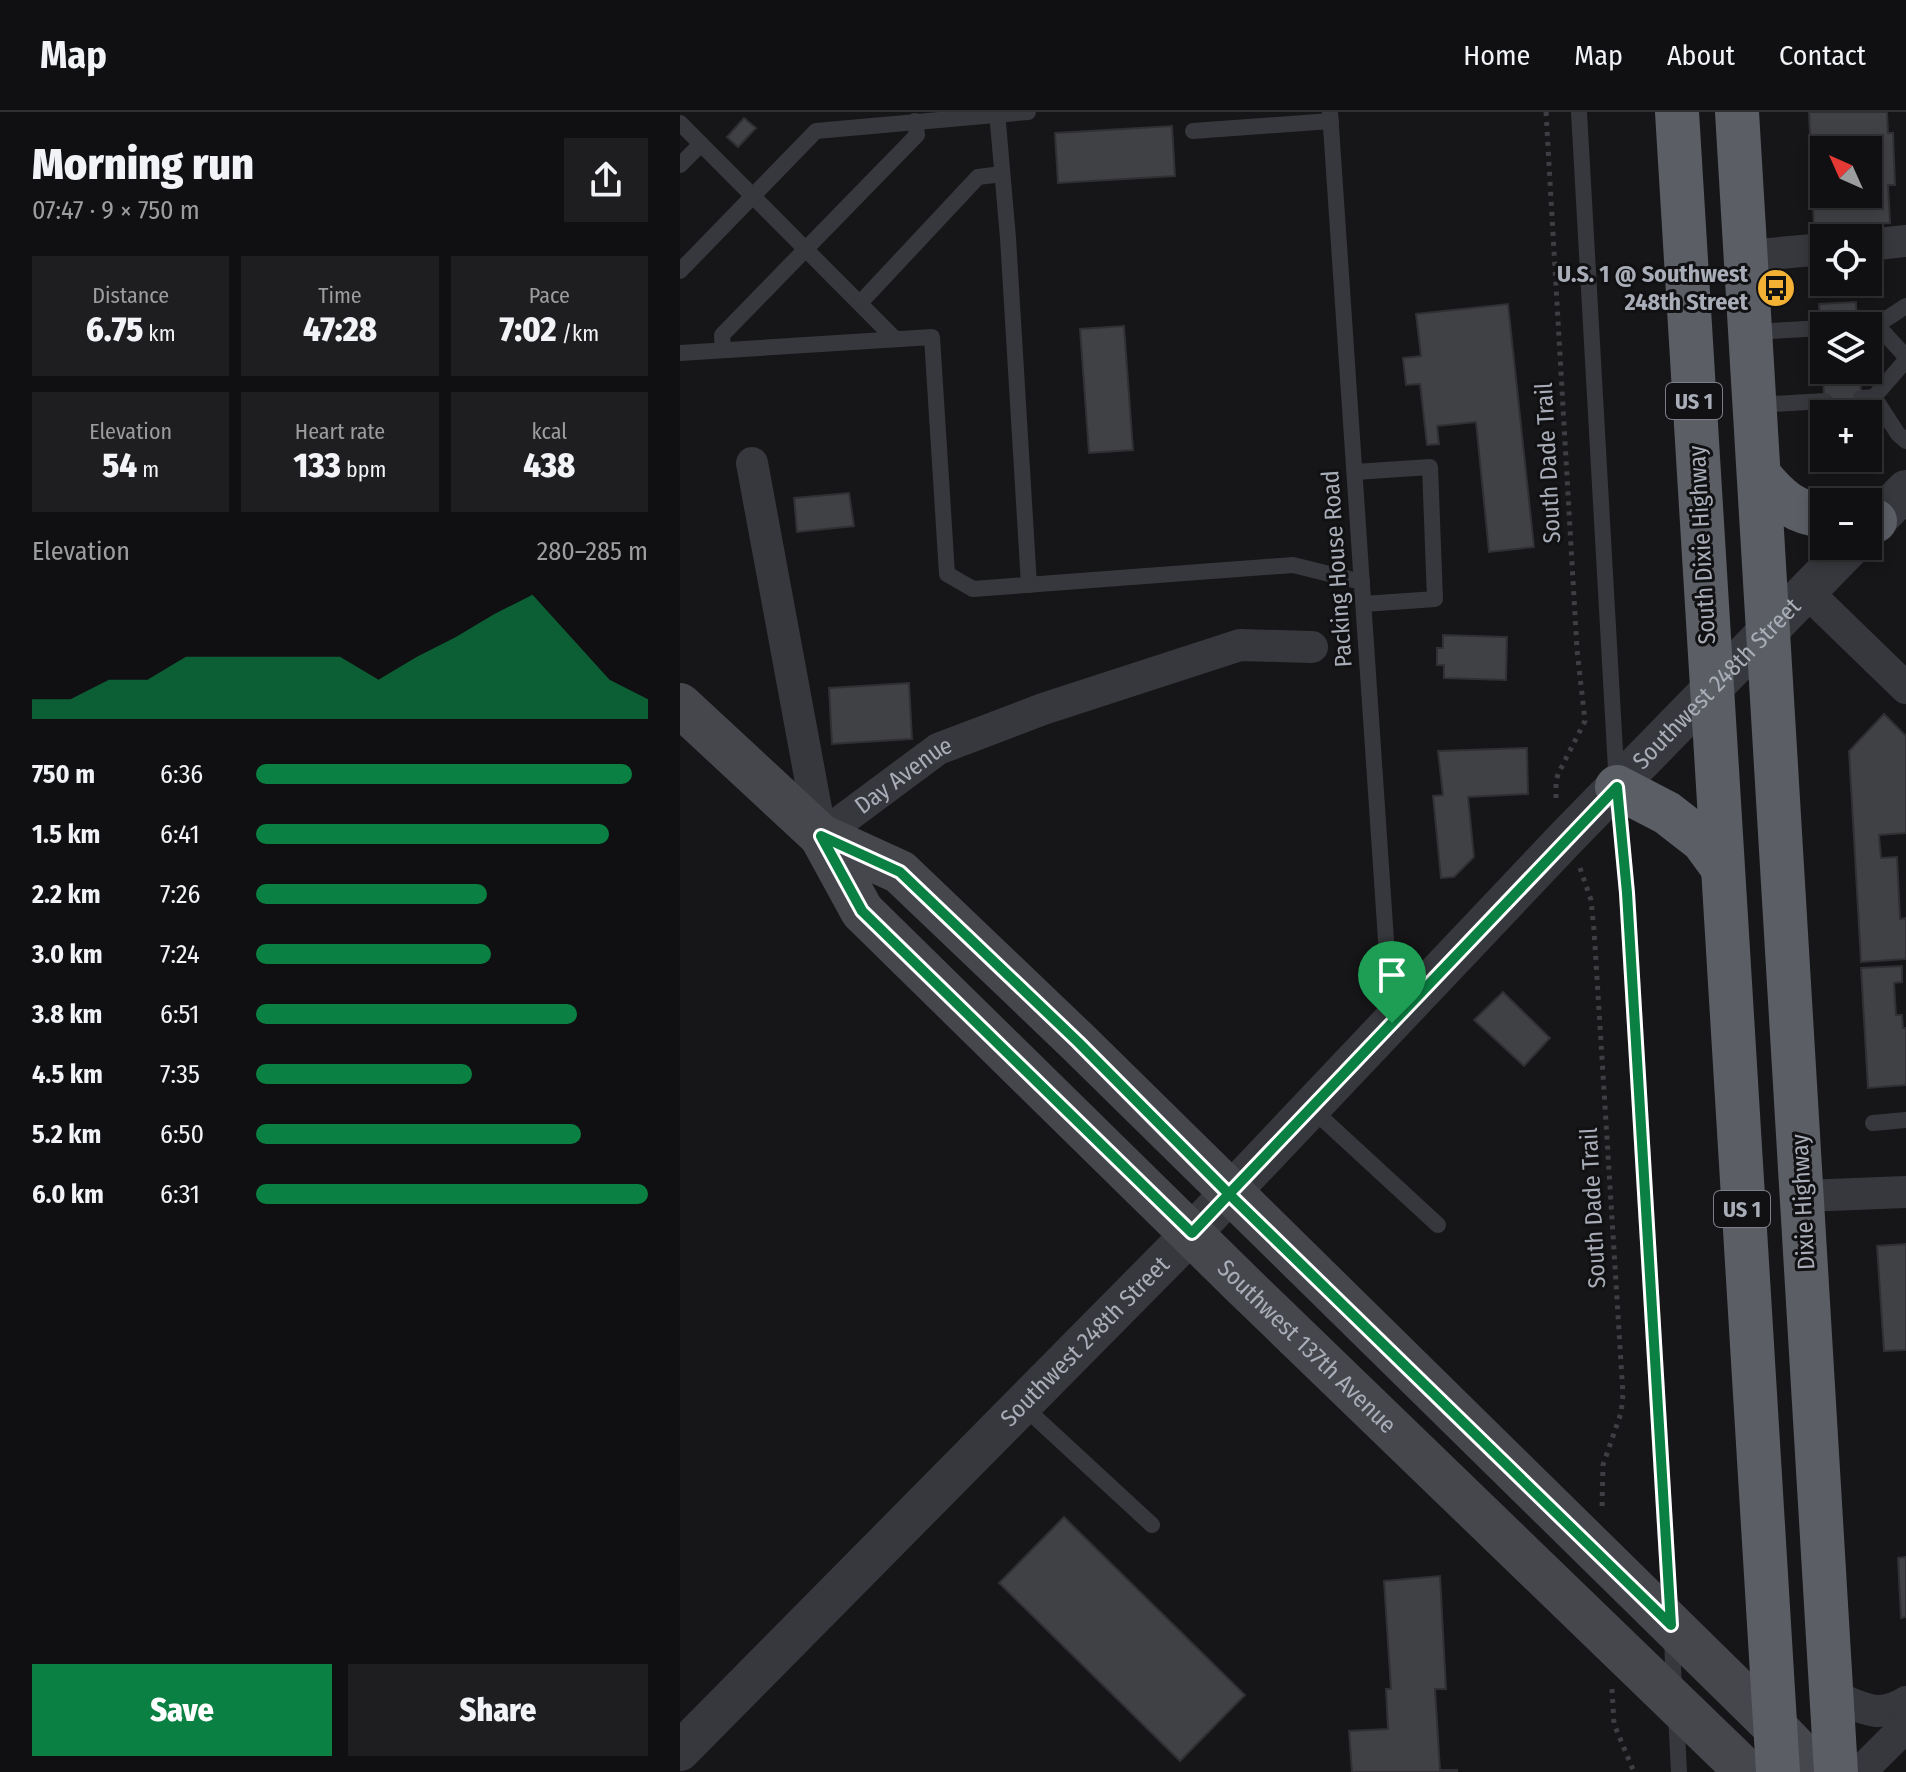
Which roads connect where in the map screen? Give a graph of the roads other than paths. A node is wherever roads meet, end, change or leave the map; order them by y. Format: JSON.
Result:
{"nodes":[{"id":1,"x":1028,"y":112,"type":"edge"},
{"id":2,"x":1579,"y":112,"type":"edge"},
{"id":3,"x":1677,"y":112,"type":"edge"},
{"id":4,"x":1737,"y":112,"type":"edge"},
{"id":5,"x":997,"y":113,"type":"edge"},
{"id":6,"x":1331,"y":116,"type":"edge"},
{"id":7,"x":915,"y":121,"type":"junction"},
{"id":8,"x":680,"y":123,"type":"edge"},
{"id":9,"x":1193,"y":131,"type":"dead end"},
{"id":10,"x":701,"y":144,"type":"junction"},
{"id":11,"x":680,"y":165,"type":"edge"},
{"id":12,"x":1002,"y":174,"type":"junction"},
{"id":13,"x":754,"y":197,"type":"junction"},
{"id":14,"x":1906,"y":241,"type":"edge"},
{"id":15,"x":1882,"y":244,"type":"edge"},
{"id":16,"x":808,"y":250,"type":"junction"},
{"id":17,"x":1810,"y":250,"type":"edge"},
{"id":18,"x":1746,"y":256,"type":"junction"},
{"id":19,"x":680,"y":271,"type":"edge"},
{"id":20,"x":861,"y":302,"type":"junction"},
{"id":21,"x":1906,"y":306,"type":"edge"},
{"id":22,"x":1882,"y":322,"type":"edge"},
{"id":23,"x":1810,"y":329,"type":"edge"},
{"id":24,"x":1882,"y":331,"type":"edge"},
{"id":25,"x":1750,"y":332,"type":"junction"},
{"id":26,"x":895,"y":339,"type":"junction"},
{"id":27,"x":723,"y":350,"type":"junction"},
{"id":28,"x":680,"y":353,"type":"edge"},
{"id":29,"x":1906,"y":359,"type":"edge"},
{"id":30,"x":1810,"y":402,"type":"edge"},
{"id":31,"x":1755,"y":405,"type":"junction"},
{"id":32,"x":1906,"y":441,"type":"edge"},
{"id":33,"x":752,"y":463,"type":"dead end"},
{"id":34,"x":1355,"y":472,"type":"junction"},
{"id":35,"x":1760,"y":476,"type":"junction"},
{"id":36,"x":1906,"y":490,"type":"edge"},
{"id":37,"x":1810,"y":513,"type":"edge"},
{"id":38,"x":1882,"y":513,"type":"edge"},
{"id":39,"x":1837,"y":560,"type":"edge"},
{"id":40,"x":1362,"y":582,"type":"junction"},
{"id":41,"x":1029,"y":585,"type":"junction"},
{"id":42,"x":1807,"y":592,"type":"junction"},
{"id":43,"x":1364,"y":604,"type":"junction"},
{"id":44,"x":1769,"y":631,"type":"junction"},
{"id":45,"x":1312,"y":647,"type":"dead end"},
{"id":46,"x":1906,"y":688,"type":"edge"},
{"id":47,"x":1711,"y":691,"type":"junction"},
{"id":48,"x":680,"y":705,"type":"edge"},
{"id":49,"x":1617,"y":787,"type":"junction"},
{"id":50,"x":821,"y":836,"type":"junction"},
{"id":51,"x":1722,"y":867,"type":"junction"},
{"id":52,"x":1392,"y":1023,"type":"junction"},
{"id":53,"x":1311,"y":1108,"type":"junction"},
{"id":54,"x":1906,"y":1120,"type":"edge"},
{"id":55,"x":1873,"y":1123,"type":"dead end"},
{"id":56,"x":1906,"y":1192,"type":"edge"},
{"id":57,"x":1229,"y":1194,"type":"junction"},
{"id":58,"x":1803,"y":1196,"type":"junction"},
{"id":59,"x":1438,"y":1225,"type":"dead end"},
{"id":60,"x":1192,"y":1233,"type":"junction"},
{"id":61,"x":1021,"y":1403,"type":"junction"},
{"id":62,"x":1152,"y":1525,"type":"dead end"},
{"id":63,"x":1671,"y":1625,"type":"junction"},
{"id":64,"x":1833,"y":1696,"type":"junction"},
{"id":65,"x":1906,"y":1702,"type":"edge"},
{"id":66,"x":1675,"y":1705,"type":"junction"},
{"id":67,"x":1906,"y":1726,"type":"edge"},
{"id":68,"x":1776,"y":1728,"type":"junction"},
{"id":69,"x":680,"y":1751,"type":"edge"},
{"id":70,"x":1679,"y":1772,"type":"edge"},
{"id":71,"x":1747,"y":1772,"type":"edge"},
{"id":72,"x":1778,"y":1772,"type":"edge"},
{"id":73,"x":1818,"y":1772,"type":"edge"},
{"id":74,"x":1836,"y":1772,"type":"edge"},
{"id":75,"x":1860,"y":1772,"type":"edge"}],
"edges":[{"from":1,"to":5,"type":"lane"},
{"from":2,"to":49,"type":"lane"},
{"from":3,"to":47,"type":"highway","name":"South Dixie Highway","number":"US 1"},
{"from":4,"to":18,"type":"highway","number":"US 1"},
{"from":5,"to":7,"type":"lane"},
{"from":5,"to":12,"type":"lane"},
{"from":6,"to":9,"type":"lane"},
{"from":6,"to":34,"type":"lane","name":"Packing House Road"},
{"from":7,"to":13,"type":"lane"},
{"from":7,"to":16,"type":"lane"},
{"from":8,"to":10,"type":"lane"},
{"from":10,"to":11,"type":"lane"},
{"from":10,"to":13,"type":"lane"},
{"from":12,"to":20,"type":"lane"},
{"from":12,"to":41,"type":"lane"},
{"from":13,"to":16,"type":"lane"},
{"from":13,"to":19,"type":"lane"},
{"from":14,"to":15,"type":"street"},
{"from":16,"to":20,"type":"lane"},
{"from":16,"to":27,"type":"lane"},
{"from":17,"to":18,"type":"street"},
{"from":18,"to":25,"type":"highway","number":"US 1"},
{"from":20,"to":26,"type":"lane"},
{"from":21,"to":22,"type":"lane"},
{"from":23,"to":25,"type":"lane"},
{"from":24,"to":29,"type":"lane"},
{"from":25,"to":31,"type":"highway","number":"US 1"},
{"from":26,"to":27,"type":"lane"},
{"from":26,"to":41,"type":"lane"},
{"from":27,"to":28,"type":"lane"},
{"from":29,"to":32,"type":"lane"},
{"from":30,"to":31,"type":"lane"},
{"from":31,"to":35,"type":"highway","number":"US 1"},
{"from":33,"to":50,"type":"street","name":"Day Avenue"},
{"from":34,"to":40,"type":"lane","name":"Packing House Road"},
{"from":34,"to":43,"type":"lane"},
{"from":35,"to":37,"type":"highway"},
{"from":35,"to":44,"type":"highway","number":"US 1"},
{"from":36,"to":38,"type":"street","name":"Southwest 248th Street"},
{"from":39,"to":42,"type":"street","name":"Southwest 248th Street"},
{"from":40,"to":41,"type":"lane"},
{"from":40,"to":43,"type":"lane","name":"Packing House Road"},
{"from":42,"to":44,"type":"street","name":"Southwest 248th Street"},
{"from":42,"to":46,"type":"street"},
{"from":43,"to":52,"type":"lane","name":"Packing House Road"},
{"from":44,"to":47,"type":"street","name":"Southwest 248th Street"},
{"from":44,"to":58,"type":"highway","name":"Dixie Highway","number":"US 1"},
{"from":45,"to":50,"type":"street","name":"Day Avenue"},
{"from":47,"to":49,"type":"street","name":"Southwest 248th Street"},
{"from":47,"to":51,"type":"highway","number":"US 1"},
{"from":48,"to":50,"type":"main road","name":"Southwest 137th Avenue"},
{"from":49,"to":51,"type":"highway"},
{"from":49,"to":52,"type":"street","name":"Southwest 248th Street"},
{"from":49,"to":63,"type":"lane"},
{"from":50,"to":57,"type":"main road","name":"Southwest 137th Avenue"},
{"from":50,"to":60,"type":"main road","name":"Southwest 137th Avenue"},
{"from":51,"to":68,"type":"highway","number":"US 1"},
{"from":52,"to":53,"type":"street","name":"Southwest 248th Street"},
{"from":53,"to":57,"type":"street","name":"Southwest 248th Street"},
{"from":53,"to":59,"type":"lane"},
{"from":54,"to":55,"type":"lane"},
{"from":56,"to":58,"type":"street"},
{"from":57,"to":60,"type":"street","name":"Southwest 248th Street"},
{"from":57,"to":63,"type":"main road","name":"Southwest 137th Avenue"},
{"from":58,"to":64,"type":"highway","name":"Dixie Highway","number":"US 1"},
{"from":60,"to":61,"type":"street","name":"Southwest 248th Street"},
{"from":60,"to":66,"type":"main road","name":"Southwest 137th Avenue"},
{"from":61,"to":62,"type":"lane"},
{"from":61,"to":69,"type":"street","name":"Southwest 248th Street"},
{"from":63,"to":66,"type":"lane"},
{"from":63,"to":68,"type":"main road","name":"Southwest 137th Avenue"},
{"from":64,"to":65,"type":"street"},
{"from":64,"to":74,"type":"highway","name":"Dixie Highway","number":"US 1"},
{"from":66,"to":70,"type":"lane"},
{"from":66,"to":71,"type":"main road","name":"Southwest 137th Avenue"},
{"from":67,"to":75,"type":"street"},
{"from":68,"to":72,"type":"highway","number":"US 1"},
{"from":68,"to":73,"type":"main road","name":"Southwest 137th Avenue"}]}
